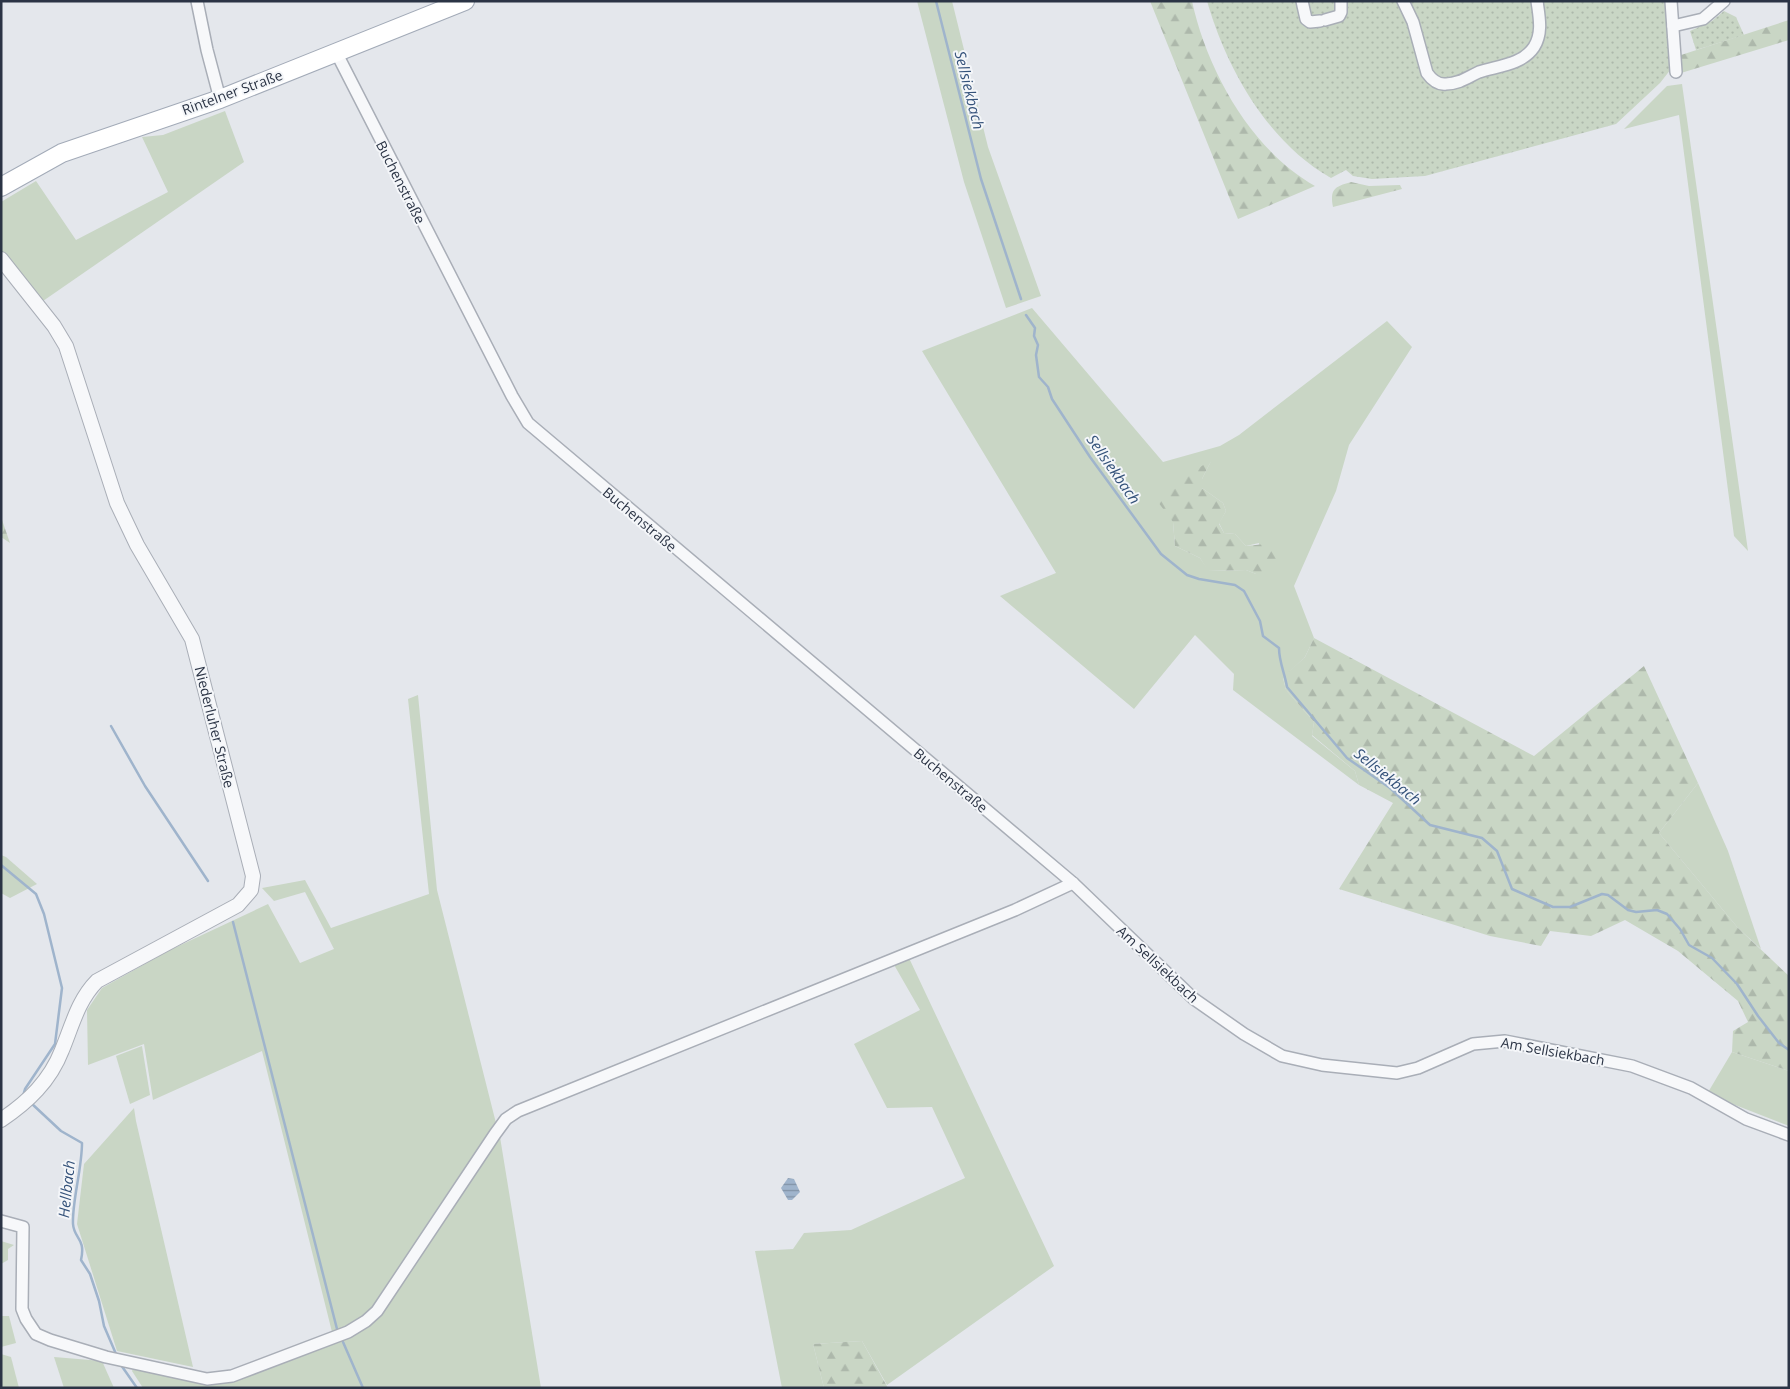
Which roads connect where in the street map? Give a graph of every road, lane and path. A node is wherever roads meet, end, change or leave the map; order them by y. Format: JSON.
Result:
{"nodes":[{"id":1,"x":198,"y":1,"type":"edge"},
{"id":2,"x":465,"y":1,"type":"edge"},
{"id":3,"x":1302,"y":1,"type":"edge"},
{"id":4,"x":1341,"y":1,"type":"edge"},
{"id":5,"x":1403,"y":1,"type":"edge"},
{"id":6,"x":1537,"y":1,"type":"edge"},
{"id":7,"x":1671,"y":1,"type":"edge"},
{"id":8,"x":1724,"y":1,"type":"edge"},
{"id":9,"x":1674,"y":26,"type":"junction"},
{"id":10,"x":336,"y":52,"type":"junction"},
{"id":11,"x":1676,"y":72,"type":"dead end"},
{"id":12,"x":220,"y":98,"type":"junction"},
{"id":13,"x":1,"y":187,"type":"edge"},
{"id":14,"x":1,"y":259,"type":"edge"},
{"id":15,"x":1073,"y":884,"type":"junction"},
{"id":16,"x":1,"y":1120,"type":"edge"},
{"id":17,"x":1789,"y":1135,"type":"edge"},
{"id":18,"x":1,"y":1221,"type":"edge"}],
"edges":[{"from":1,"to":12,"type":"street"},
{"from":2,"to":10,"type":"main road","name":"Rintelner Straße"},
{"from":3,"to":4,"type":"street"},
{"from":5,"to":6,"type":"street"},
{"from":7,"to":9,"type":"street"},
{"from":8,"to":9,"type":"street"},
{"from":9,"to":11,"type":"street"},
{"from":10,"to":12,"type":"main road","name":"Rintelner Straße"},
{"from":10,"to":15,"type":"street","name":"Buchenstraße"},
{"from":12,"to":13,"type":"main road","name":"Rintelner Straße"},
{"from":14,"to":16,"type":"street","name":"Niederluher Straße"},
{"from":15,"to":17,"type":"street","name":"Am Sellsiekbach"},
{"from":15,"to":18,"type":"street"}]}
